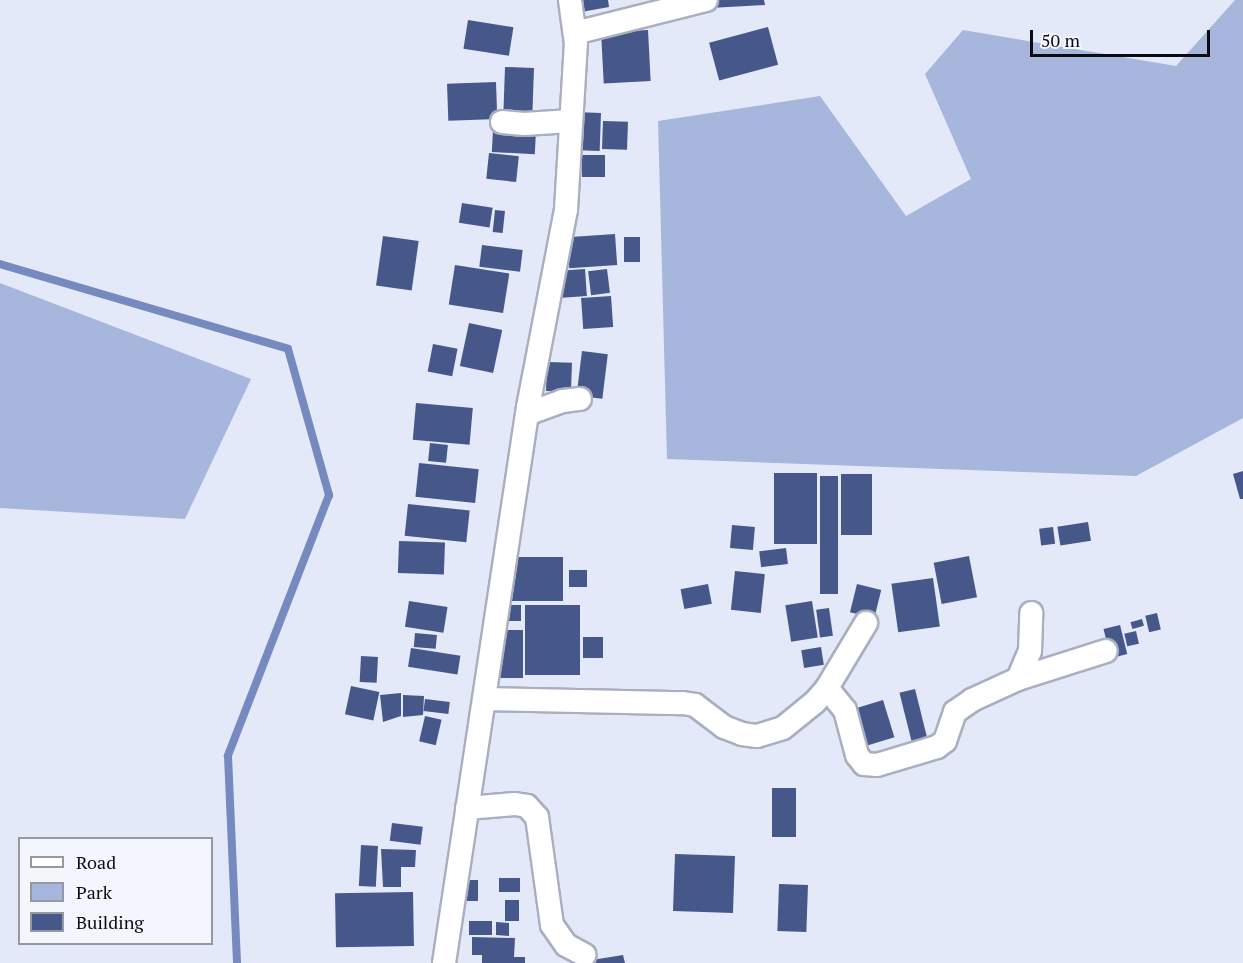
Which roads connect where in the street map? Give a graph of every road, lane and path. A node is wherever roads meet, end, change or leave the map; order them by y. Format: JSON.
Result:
{"nodes":[{"id":1,"x":570,"y":0,"type":"edge"},
{"id":2,"x":706,"y":0,"type":"edge"},
{"id":3,"x":575,"y":33,"type":"junction"},
{"id":4,"x":571,"y":121,"type":"junction"},
{"id":5,"x":502,"y":122,"type":"dead end"},
{"id":6,"x":580,"y":399,"type":"dead end"},
{"id":7,"x":527,"y":414,"type":"junction"},
{"id":8,"x":1031,"y":613,"type":"dead end"},
{"id":9,"x":866,"y":623,"type":"dead end"},
{"id":10,"x":1106,"y":651,"type":"dead end"},
{"id":11,"x":1018,"y":679,"type":"junction"},
{"id":12,"x":827,"y":688,"type":"junction"},
{"id":13,"x":484,"y":699,"type":"junction"},
{"id":14,"x":467,"y":808,"type":"junction"},
{"id":15,"x":585,"y":955,"type":"dead end"},
{"id":16,"x":444,"y":963,"type":"edge"}],
"edges":[{"from":1,"to":3,"type":"street"},
{"from":2,"to":3,"type":"street"},
{"from":3,"to":4,"type":"street"},
{"from":4,"to":5,"type":"street"},
{"from":4,"to":7,"type":"street"},
{"from":6,"to":7,"type":"street"},
{"from":7,"to":13,"type":"street"},
{"from":8,"to":11,"type":"street"},
{"from":9,"to":12,"type":"street"},
{"from":10,"to":11,"type":"street"},
{"from":11,"to":12,"type":"street"},
{"from":12,"to":13,"type":"street"},
{"from":13,"to":14,"type":"street"},
{"from":14,"to":15,"type":"street"},
{"from":14,"to":16,"type":"street"}]}
